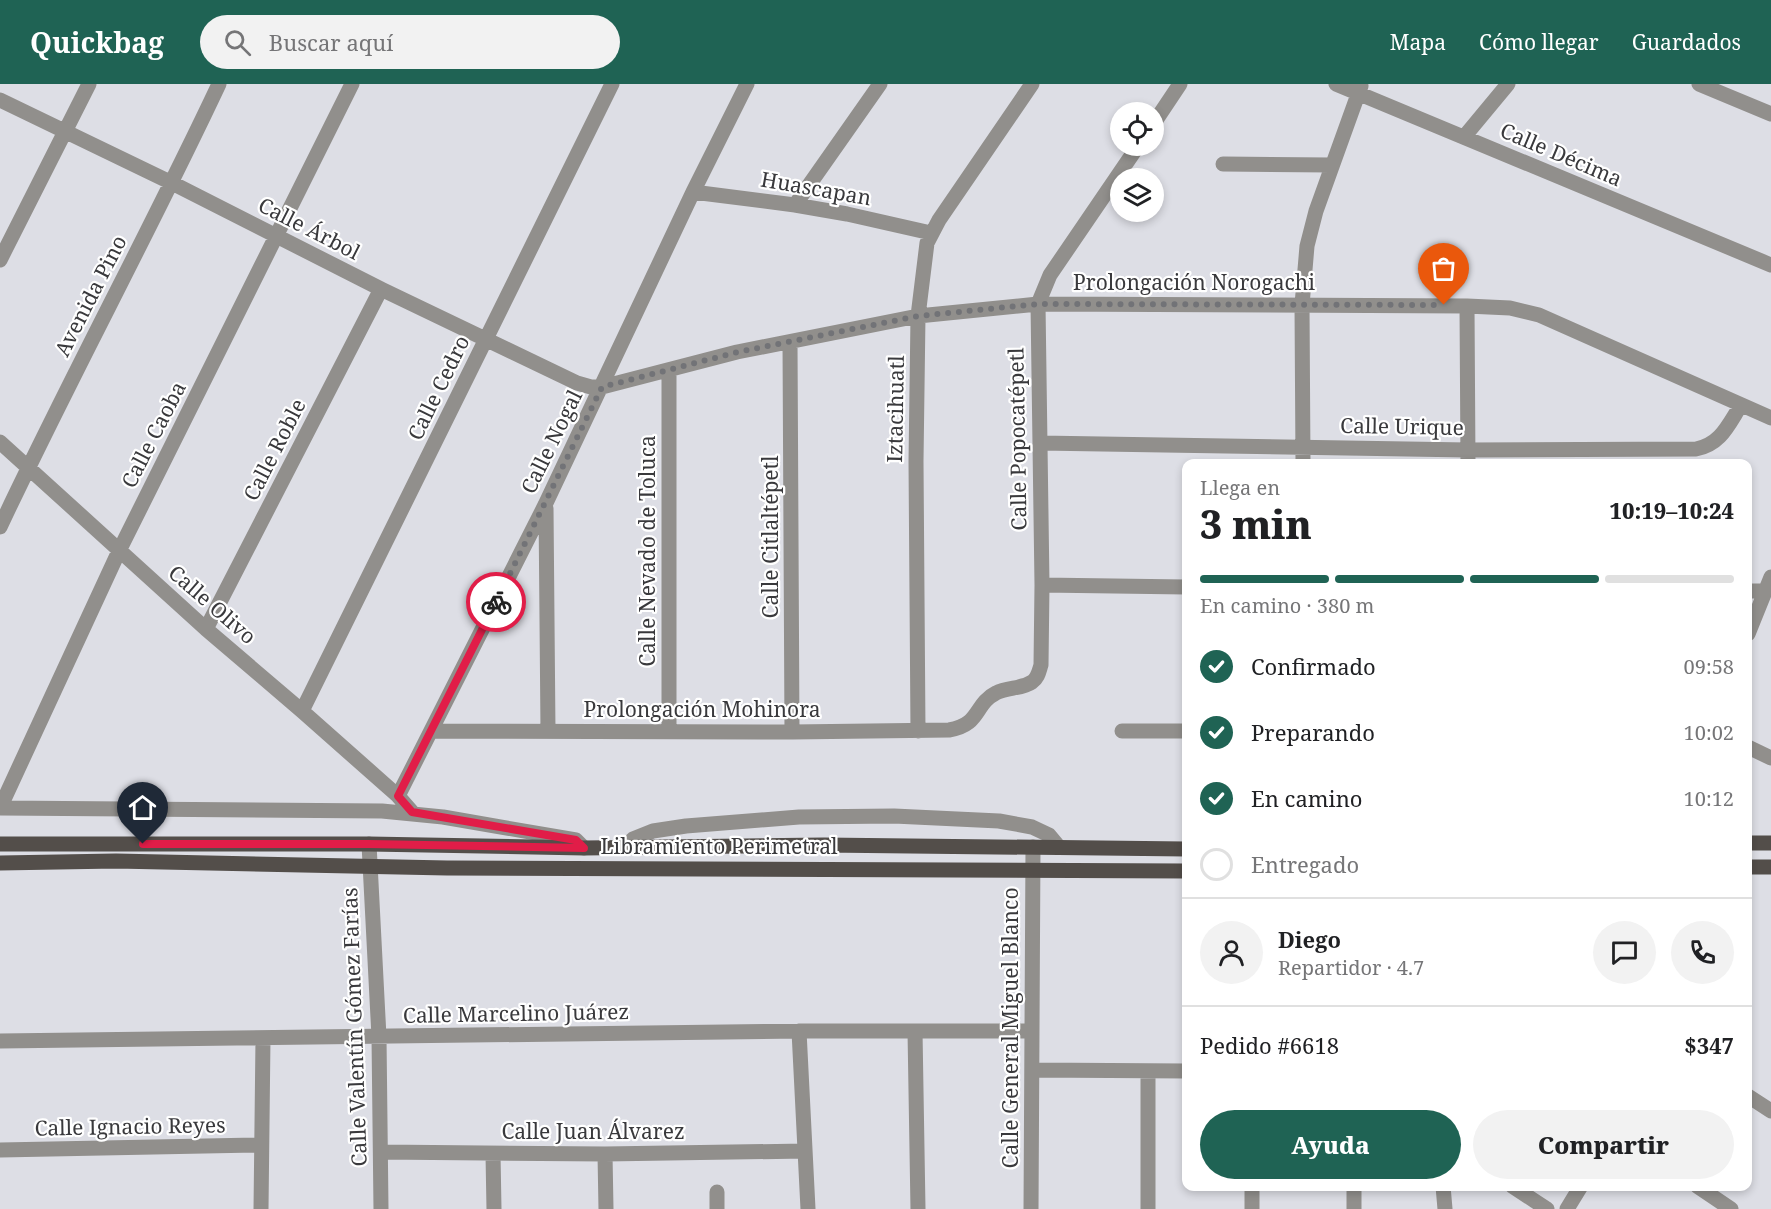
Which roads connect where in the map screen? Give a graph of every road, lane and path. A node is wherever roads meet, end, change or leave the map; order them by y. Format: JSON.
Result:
{"nodes":[{"id":1,"x":89,"y":84,"type":"edge"},
{"id":2,"x":219,"y":84,"type":"edge"},
{"id":3,"x":352,"y":84,"type":"edge"},
{"id":4,"x":612,"y":84,"type":"edge"},
{"id":5,"x":747,"y":84,"type":"edge"},
{"id":6,"x":880,"y":84,"type":"edge"},
{"id":7,"x":1032,"y":84,"type":"edge"},
{"id":8,"x":1180,"y":84,"type":"edge"},
{"id":9,"x":1336,"y":84,"type":"edge"},
{"id":10,"x":1508,"y":84,"type":"edge"},
{"id":11,"x":1699,"y":84,"type":"edge"},
{"id":12,"x":1360,"y":89,"type":"edge"},
{"id":13,"x":0,"y":100,"type":"edge"},
{"id":14,"x":1164,"y":108,"type":"edge"},
{"id":15,"x":1771,"y":114,"type":"edge"},
{"id":16,"x":64,"y":132,"type":"junction"},
{"id":17,"x":1464,"y":137,"type":"junction"},
{"id":18,"x":1131,"y":156,"type":"edge"},
{"id":19,"x":1223,"y":164,"type":"dead end"},
{"id":20,"x":1332,"y":165,"type":"junction"},
{"id":21,"x":172,"y":183,"type":"junction"},
{"id":22,"x":693,"y":192,"type":"junction"},
{"id":23,"x":795,"y":205,"type":"junction"},
{"id":24,"x":931,"y":233,"type":"junction"},
{"id":25,"x":277,"y":236,"type":"junction"},
{"id":26,"x":0,"y":260,"type":"edge"},
{"id":27,"x":1771,"y":265,"type":"edge"},
{"id":28,"x":381,"y":289,"type":"junction"},
{"id":29,"x":1038,"y":304,"type":"junction"},
{"id":30,"x":1302,"y":305,"type":"junction"},
{"id":31,"x":1467,"y":306,"type":"junction"},
{"id":32,"x":918,"y":316,"type":"junction"},
{"id":33,"x":487,"y":340,"type":"junction"},
{"id":34,"x":790,"y":342,"type":"junction"},
{"id":35,"x":669,"y":369,"type":"junction"},
{"id":36,"x":602,"y":387,"type":"junction"},
{"id":37,"x":1741,"y":405,"type":"junction"},
{"id":38,"x":1771,"y":418,"type":"edge"},
{"id":39,"x":0,"y":442,"type":"edge"},
{"id":40,"x":1040,"y":443,"type":"junction"},
{"id":41,"x":1303,"y":446,"type":"junction"},
{"id":42,"x":1468,"y":457,"type":"edge"},
{"id":43,"x":1303,"y":459,"type":"edge"},
{"id":44,"x":28,"y":467,"type":"junction"},
{"id":45,"x":545,"y":505,"type":"junction"},
{"id":46,"x":0,"y":527,"type":"edge"},
{"id":47,"x":119,"y":551,"type":"junction"},
{"id":48,"x":1768,"y":584,"type":"edge"},
{"id":49,"x":1042,"y":585,"type":"junction"},
{"id":50,"x":1182,"y":587,"type":"edge"},
{"id":51,"x":1752,"y":590,"type":"edge"},
{"id":52,"x":1752,"y":624,"type":"edge"},
{"id":53,"x":206,"y":629,"type":"junction"},
{"id":54,"x":302,"y":711,"type":"junction"},
{"id":55,"x":970,"y":723,"type":"joint"},
{"id":56,"x":432,"y":731,"type":"junction"},
{"id":57,"x":548,"y":731,"type":"junction"},
{"id":58,"x":918,"y":731,"type":"junction"},
{"id":59,"x":1122,"y":731,"type":"dead end"},
{"id":60,"x":1182,"y":731,"type":"edge"},
{"id":61,"x":669,"y":732,"type":"junction"},
{"id":62,"x":792,"y":732,"type":"junction"},
{"id":63,"x":1752,"y":749,"type":"edge"},
{"id":64,"x":1771,"y":758,"type":"edge"},
{"id":65,"x":398,"y":796,"type":"junction"},
{"id":66,"x":0,"y":808,"type":"edge"},
{"id":67,"x":412,"y":812,"type":"junction"},
{"id":68,"x":1752,"y":843,"type":"edge"},
{"id":69,"x":1771,"y":843,"type":"edge"},
{"id":70,"x":0,"y":844,"type":"edge"},
{"id":71,"x":369,"y":844,"type":"junction"},
{"id":72,"x":624,"y":847,"type":"junction"},
{"id":73,"x":584,"y":848,"type":"junction"},
{"id":74,"x":1033,"y":848,"type":"junction"},
{"id":75,"x":1059,"y":848,"type":"junction"},
{"id":76,"x":1182,"y":849,"type":"edge"},
{"id":77,"x":0,"y":863,"type":"edge"},
{"id":78,"x":370,"y":865,"type":"junction"},
{"id":79,"x":1752,"y":867,"type":"edge"},
{"id":80,"x":1771,"y":867,"type":"edge"},
{"id":81,"x":1033,"y":870,"type":"junction"},
{"id":82,"x":1182,"y":871,"type":"edge"},
{"id":83,"x":1032,"y":1030,"type":"junction"},
{"id":84,"x":799,"y":1031,"type":"junction"},
{"id":85,"x":915,"y":1031,"type":"junction"},
{"id":86,"x":379,"y":1037,"type":"junction"},
{"id":87,"x":263,"y":1038,"type":"junction"},
{"id":88,"x":0,"y":1041,"type":"edge"},
{"id":89,"x":1033,"y":1070,"type":"junction"},
{"id":90,"x":1182,"y":1071,"type":"edge"},
{"id":91,"x":1149,"y":1072,"type":"junction"},
{"id":92,"x":1752,"y":1099,"type":"edge"},
{"id":93,"x":1771,"y":1111,"type":"edge"},
{"id":94,"x":261,"y":1145,"type":"junction"},
{"id":95,"x":0,"y":1150,"type":"edge"},
{"id":96,"x":806,"y":1151,"type":"junction"},
{"id":97,"x":381,"y":1152,"type":"junction"},
{"id":98,"x":493,"y":1154,"type":"junction"},
{"id":99,"x":605,"y":1154,"type":"junction"},
{"id":100,"x":1252,"y":1191,"type":"edge"},
{"id":101,"x":1354,"y":1191,"type":"edge"},
{"id":102,"x":1443,"y":1191,"type":"edge"},
{"id":103,"x":1519,"y":1191,"type":"edge"},
{"id":104,"x":1578,"y":1191,"type":"edge"},
{"id":105,"x":1704,"y":1191,"type":"edge"},
{"id":106,"x":717,"y":1192,"type":"dead end"},
{"id":107,"x":261,"y":1209,"type":"edge"},
{"id":108,"x":381,"y":1209,"type":"edge"},
{"id":109,"x":494,"y":1209,"type":"edge"},
{"id":110,"x":606,"y":1209,"type":"edge"},
{"id":111,"x":717,"y":1209,"type":"edge"},
{"id":112,"x":808,"y":1209,"type":"edge"},
{"id":113,"x":918,"y":1209,"type":"edge"},
{"id":114,"x":1031,"y":1209,"type":"edge"},
{"id":115,"x":1148,"y":1209,"type":"edge"},
{"id":116,"x":1252,"y":1209,"type":"edge"},
{"id":117,"x":1354,"y":1209,"type":"edge"},
{"id":118,"x":1445,"y":1209,"type":"edge"},
{"id":119,"x":1546,"y":1209,"type":"edge"},
{"id":120,"x":1566,"y":1209,"type":"edge"},
{"id":121,"x":1731,"y":1209,"type":"edge"}],
"edges":[{"from":1,"to":16,"type":"street"},
{"from":2,"to":21,"type":"street","name":"Avenida Pino"},
{"from":3,"to":25,"type":"street","name":"Calle Caoba"},
{"from":4,"to":33,"type":"street","name":"Calle Cedro"},
{"from":5,"to":22,"type":"street","name":"Calle Nogal"},
{"from":6,"to":23,"type":"street"},
{"from":7,"to":24,"type":"street","name":"Iztacihuatl"},
{"from":8,"to":14,"type":"street"},
{"from":9,"to":12,"type":"street","name":"Calle Décima"},
{"from":10,"to":17,"type":"street"},
{"from":11,"to":15,"type":"street"},
{"from":12,"to":17,"type":"street","name":"Calle Décima"},
{"from":12,"to":20,"type":"street"},
{"from":13,"to":16,"type":"street","name":"Calle Árbol"},
{"from":16,"to":21,"type":"street","name":"Calle Árbol"},
{"from":16,"to":26,"type":"street"},
{"from":17,"to":27,"type":"street","name":"Calle Décima"},
{"from":18,"to":29,"type":"street","name":"Calle Popocatépetl"},
{"from":19,"to":20,"type":"street"},
{"from":20,"to":30,"type":"street"},
{"from":21,"to":25,"type":"street","name":"Calle Árbol"},
{"from":21,"to":44,"type":"street","name":"Avenida Pino"},
{"from":22,"to":23,"type":"street","name":"Huascapan"},
{"from":22,"to":36,"type":"street","name":"Calle Nogal"},
{"from":23,"to":24,"type":"street","name":"Huascapan"},
{"from":24,"to":32,"type":"street","name":"Iztacihuatl"},
{"from":25,"to":28,"type":"street","name":"Calle Árbol"},
{"from":25,"to":47,"type":"street","name":"Calle Caoba"},
{"from":28,"to":33,"type":"street","name":"Calle Árbol"},
{"from":28,"to":53,"type":"street","name":"Calle Roble"},
{"from":29,"to":30,"type":"street","name":"Prolongación Norogachi"},
{"from":29,"to":32,"type":"street","name":"Prolongación Norogachi"},
{"from":29,"to":40,"type":"street","name":"Calle Popocatépetl"},
{"from":30,"to":31,"type":"street","name":"Prolongación Norogachi"},
{"from":30,"to":41,"type":"street"},
{"from":31,"to":37,"type":"street","name":"Prolongación Norogachi"},
{"from":31,"to":42,"type":"street"},
{"from":32,"to":34,"type":"street","name":"Prolongación Norogachi"},
{"from":32,"to":58,"type":"street","name":"Iztacihuatl"},
{"from":33,"to":36,"type":"street","name":"Calle Árbol"},
{"from":33,"to":54,"type":"street","name":"Calle Cedro"},
{"from":34,"to":35,"type":"street","name":"Prolongación Norogachi"},
{"from":34,"to":62,"type":"street","name":"Calle Citlaltépetl"},
{"from":35,"to":36,"type":"street","name":"Prolongación Norogachi"},
{"from":35,"to":61,"type":"street","name":"Calle Nevado de Toluca"},
{"from":36,"to":45,"type":"street","name":"Calle Nogal"},
{"from":37,"to":38,"type":"street","name":"Prolongación Norogachi"},
{"from":37,"to":42,"type":"street","name":"Calle Urique"},
{"from":39,"to":44,"type":"street","name":"Calle Olivo"},
{"from":40,"to":41,"type":"street","name":"Calle Urique"},
{"from":40,"to":49,"type":"street","name":"Calle Popocatépetl"},
{"from":41,"to":42,"type":"street","name":"Calle Urique"},
{"from":41,"to":43,"type":"street"},
{"from":44,"to":46,"type":"street","name":"Avenida Pino"},
{"from":44,"to":47,"type":"street","name":"Calle Olivo"},
{"from":45,"to":56,"type":"street","name":"Calle Nogal"},
{"from":45,"to":57,"type":"street"},
{"from":47,"to":53,"type":"street","name":"Calle Olivo"},
{"from":47,"to":66,"type":"street","name":"Calle Caoba"},
{"from":48,"to":51,"type":"street"},
{"from":48,"to":52,"type":"street"},
{"from":49,"to":50,"type":"street"},
{"from":49,"to":55,"type":"street","name":"Calle Popocatépetl"},
{"from":53,"to":54,"type":"street","name":"Calle Olivo"},
{"from":54,"to":65,"type":"street","name":"Calle Olivo"},
{"from":55,"to":58,"type":"street","name":"Prolongación Mohinora"},
{"from":56,"to":57,"type":"street","name":"Prolongación Mohinora"},
{"from":56,"to":65,"type":"street","name":"Calle Nogal"},
{"from":57,"to":61,"type":"street","name":"Prolongación Mohinora"},
{"from":58,"to":62,"type":"street","name":"Prolongación Mohinora"},
{"from":59,"to":60,"type":"street"},
{"from":61,"to":62,"type":"street","name":"Prolongación Mohinora"},
{"from":63,"to":64,"type":"street"},
{"from":65,"to":67,"type":"street"},
{"from":66,"to":67,"type":"street"},
{"from":67,"to":73,"type":"street"},
{"from":68,"to":69,"type":"main road"},
{"from":70,"to":71,"type":"main road","name":"Libramiento Perimetral"},
{"from":71,"to":73,"type":"main road","name":"Libramiento Perimetral"},
{"from":71,"to":78,"type":"street","name":"Calle Valentín Gómez Farías"},
{"from":72,"to":73,"type":"main road","name":"Libramiento Perimetral"},
{"from":72,"to":74,"type":"main road","name":"Libramiento Perimetral"},
{"from":72,"to":75,"type":"street"},
{"from":74,"to":75,"type":"main road","name":"Libramiento Perimetral"},
{"from":74,"to":81,"type":"street","name":"Calle General Miguel Blanco"},
{"from":75,"to":76,"type":"main road","name":"Libramiento Perimetral"},
{"from":77,"to":78,"type":"main road","name":"Libramiento Perimetral"},
{"from":78,"to":81,"type":"main road","name":"Libramiento Perimetral"},
{"from":78,"to":86,"type":"street","name":"Calle Valentín Gómez Farías"},
{"from":79,"to":80,"type":"main road"},
{"from":81,"to":82,"type":"main road","name":"Libramiento Perimetral"},
{"from":81,"to":83,"type":"street","name":"Calle General Miguel Blanco"},
{"from":83,"to":85,"type":"street","name":"Calle Marcelino Juárez"},
{"from":83,"to":89,"type":"street","name":"Calle General Miguel Blanco"},
{"from":84,"to":85,"type":"street","name":"Calle Marcelino Juárez"},
{"from":84,"to":86,"type":"street","name":"Calle Marcelino Juárez"},
{"from":84,"to":96,"type":"street"},
{"from":85,"to":113,"type":"street"},
{"from":86,"to":87,"type":"street","name":"Calle Marcelino Juárez"},
{"from":86,"to":97,"type":"street","name":"Calle Valentín Gómez Farías"},
{"from":87,"to":88,"type":"street","name":"Calle Marcelino Juárez"},
{"from":87,"to":94,"type":"street"},
{"from":89,"to":91,"type":"street"},
{"from":89,"to":114,"type":"street","name":"Calle General Miguel Blanco"},
{"from":90,"to":91,"type":"street"},
{"from":91,"to":115,"type":"street"},
{"from":92,"to":93,"type":"street"},
{"from":94,"to":95,"type":"street","name":"Calle Ignacio Reyes"},
{"from":94,"to":107,"type":"street"},
{"from":96,"to":99,"type":"street","name":"Calle Juan Álvarez"},
{"from":96,"to":112,"type":"street"},
{"from":97,"to":98,"type":"street","name":"Calle Juan Álvarez"},
{"from":97,"to":108,"type":"street","name":"Calle Valentín Gómez Farías"},
{"from":98,"to":99,"type":"street","name":"Calle Juan Álvarez"},
{"from":98,"to":109,"type":"street"},
{"from":99,"to":110,"type":"street"},
{"from":100,"to":116,"type":"street"},
{"from":101,"to":117,"type":"street"},
{"from":102,"to":118,"type":"street"},
{"from":103,"to":119,"type":"street"},
{"from":104,"to":120,"type":"street"},
{"from":105,"to":121,"type":"street"},
{"from":106,"to":111,"type":"street"}]}
